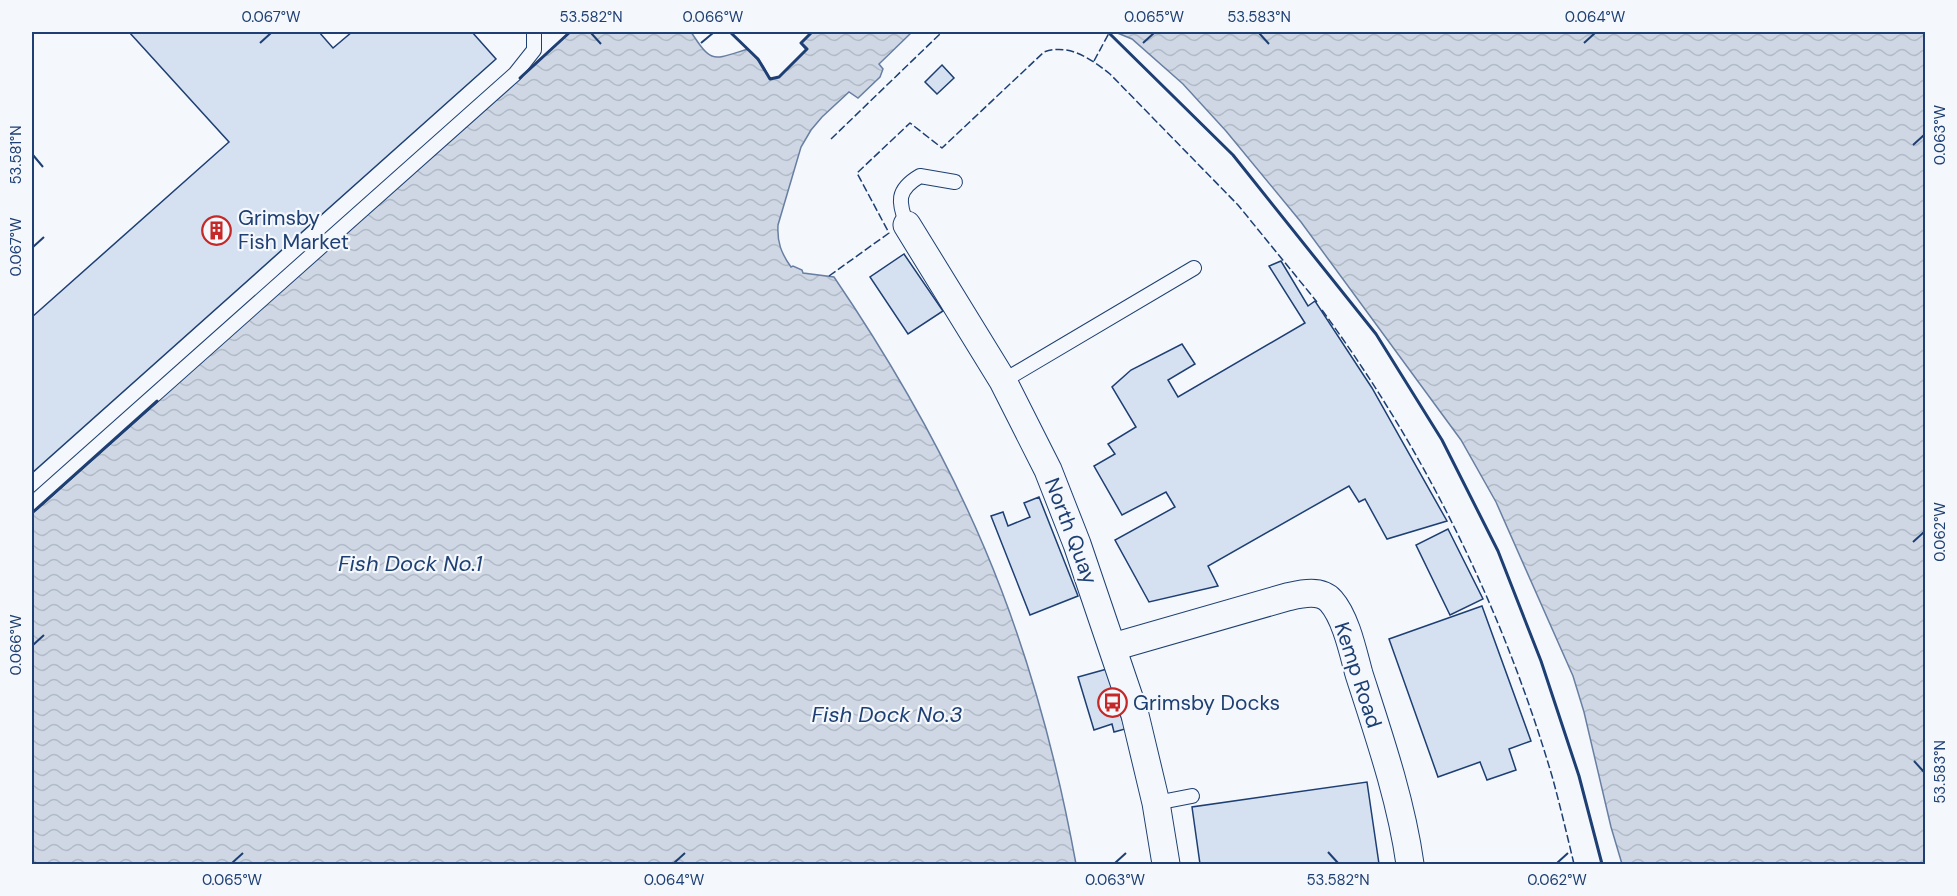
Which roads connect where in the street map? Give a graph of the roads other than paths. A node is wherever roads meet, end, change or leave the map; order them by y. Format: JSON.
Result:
{"nodes":[{"id":1,"x":534,"y":32,"type":"edge"},
{"id":2,"x":955,"y":182,"type":"dead end"},
{"id":3,"x":907,"y":225,"type":"joint"},
{"id":4,"x":1194,"y":268,"type":"dead end"},
{"id":5,"x":1003,"y":381,"type":"junction"},
{"id":6,"x":32,"y":504,"type":"edge"},
{"id":7,"x":1113,"y":647,"type":"junction"},
{"id":8,"x":1192,"y":796,"type":"dead end"},
{"id":9,"x":1156,"y":803,"type":"junction"},
{"id":10,"x":1166,"y":864,"type":"edge"},
{"id":11,"x":1410,"y":864,"type":"edge"}],
"edges":[{"from":1,"to":6,"type":"lane"},
{"from":2,"to":3,"type":"lane"},
{"from":3,"to":5,"type":"street","name":"North Quay"},
{"from":4,"to":5,"type":"lane"},
{"from":5,"to":7,"type":"street","name":"North Quay"},
{"from":7,"to":9,"type":"street","name":"North Quay"},
{"from":7,"to":11,"type":"street","name":"Kemp Road"},
{"from":8,"to":9,"type":"lane"},
{"from":9,"to":10,"type":"street","name":"North Quay"}]}
